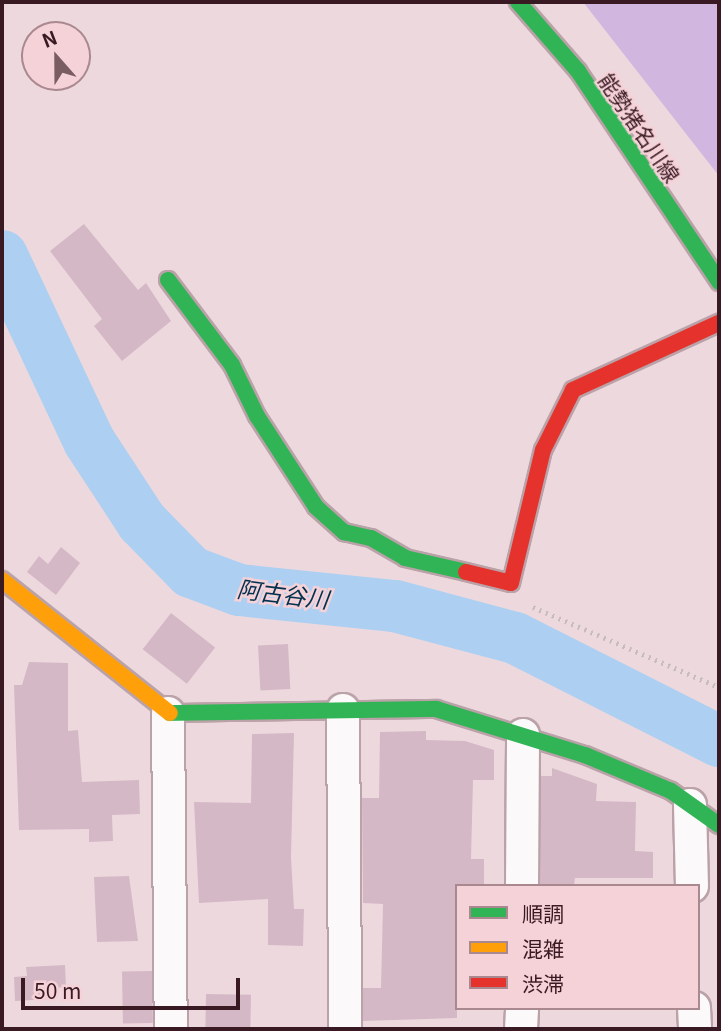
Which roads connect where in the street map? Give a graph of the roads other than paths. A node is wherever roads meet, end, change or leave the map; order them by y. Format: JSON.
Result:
{"nodes":[{"id":1,"x":518,"y":2,"type":"edge"},
{"id":2,"x":168,"y":280,"type":"dead end"},
{"id":3,"x":719,"y":282,"type":"edge"},
{"id":4,"x":719,"y":323,"type":"edge"},
{"id":5,"x":2,"y":580,"type":"edge"},
{"id":6,"x":343,"y":710,"type":"junction"},
{"id":7,"x":168,"y":713,"type":"junction"},
{"id":8,"x":523,"y":735,"type":"junction"},
{"id":9,"x":690,"y":805,"type":"junction"},
{"id":10,"x":719,"y":825,"type":"edge"},
{"id":11,"x":522,"y":884,"type":"edge"},
{"id":12,"x":692,"y":884,"type":"edge"},
{"id":13,"x":522,"y":1010,"type":"edge"},
{"id":14,"x":694,"y":1010,"type":"edge"},
{"id":15,"x":171,"y":1029,"type":"edge"},
{"id":16,"x":345,"y":1029,"type":"edge"},
{"id":17,"x":522,"y":1029,"type":"edge"},
{"id":18,"x":695,"y":1029,"type":"edge"}],
"edges":[{"from":1,"to":3,"type":"street","name":"能勢猪名川線"},
{"from":2,"to":4,"type":"street"},
{"from":5,"to":7,"type":"street"},
{"from":6,"to":7,"type":"street"},
{"from":6,"to":8,"type":"street"},
{"from":6,"to":16,"type":"street"},
{"from":7,"to":15,"type":"street"},
{"from":8,"to":9,"type":"street"},
{"from":8,"to":11,"type":"street"},
{"from":9,"to":10,"type":"street"},
{"from":9,"to":12,"type":"street"},
{"from":13,"to":17,"type":"street"},
{"from":14,"to":18,"type":"street"}]}
